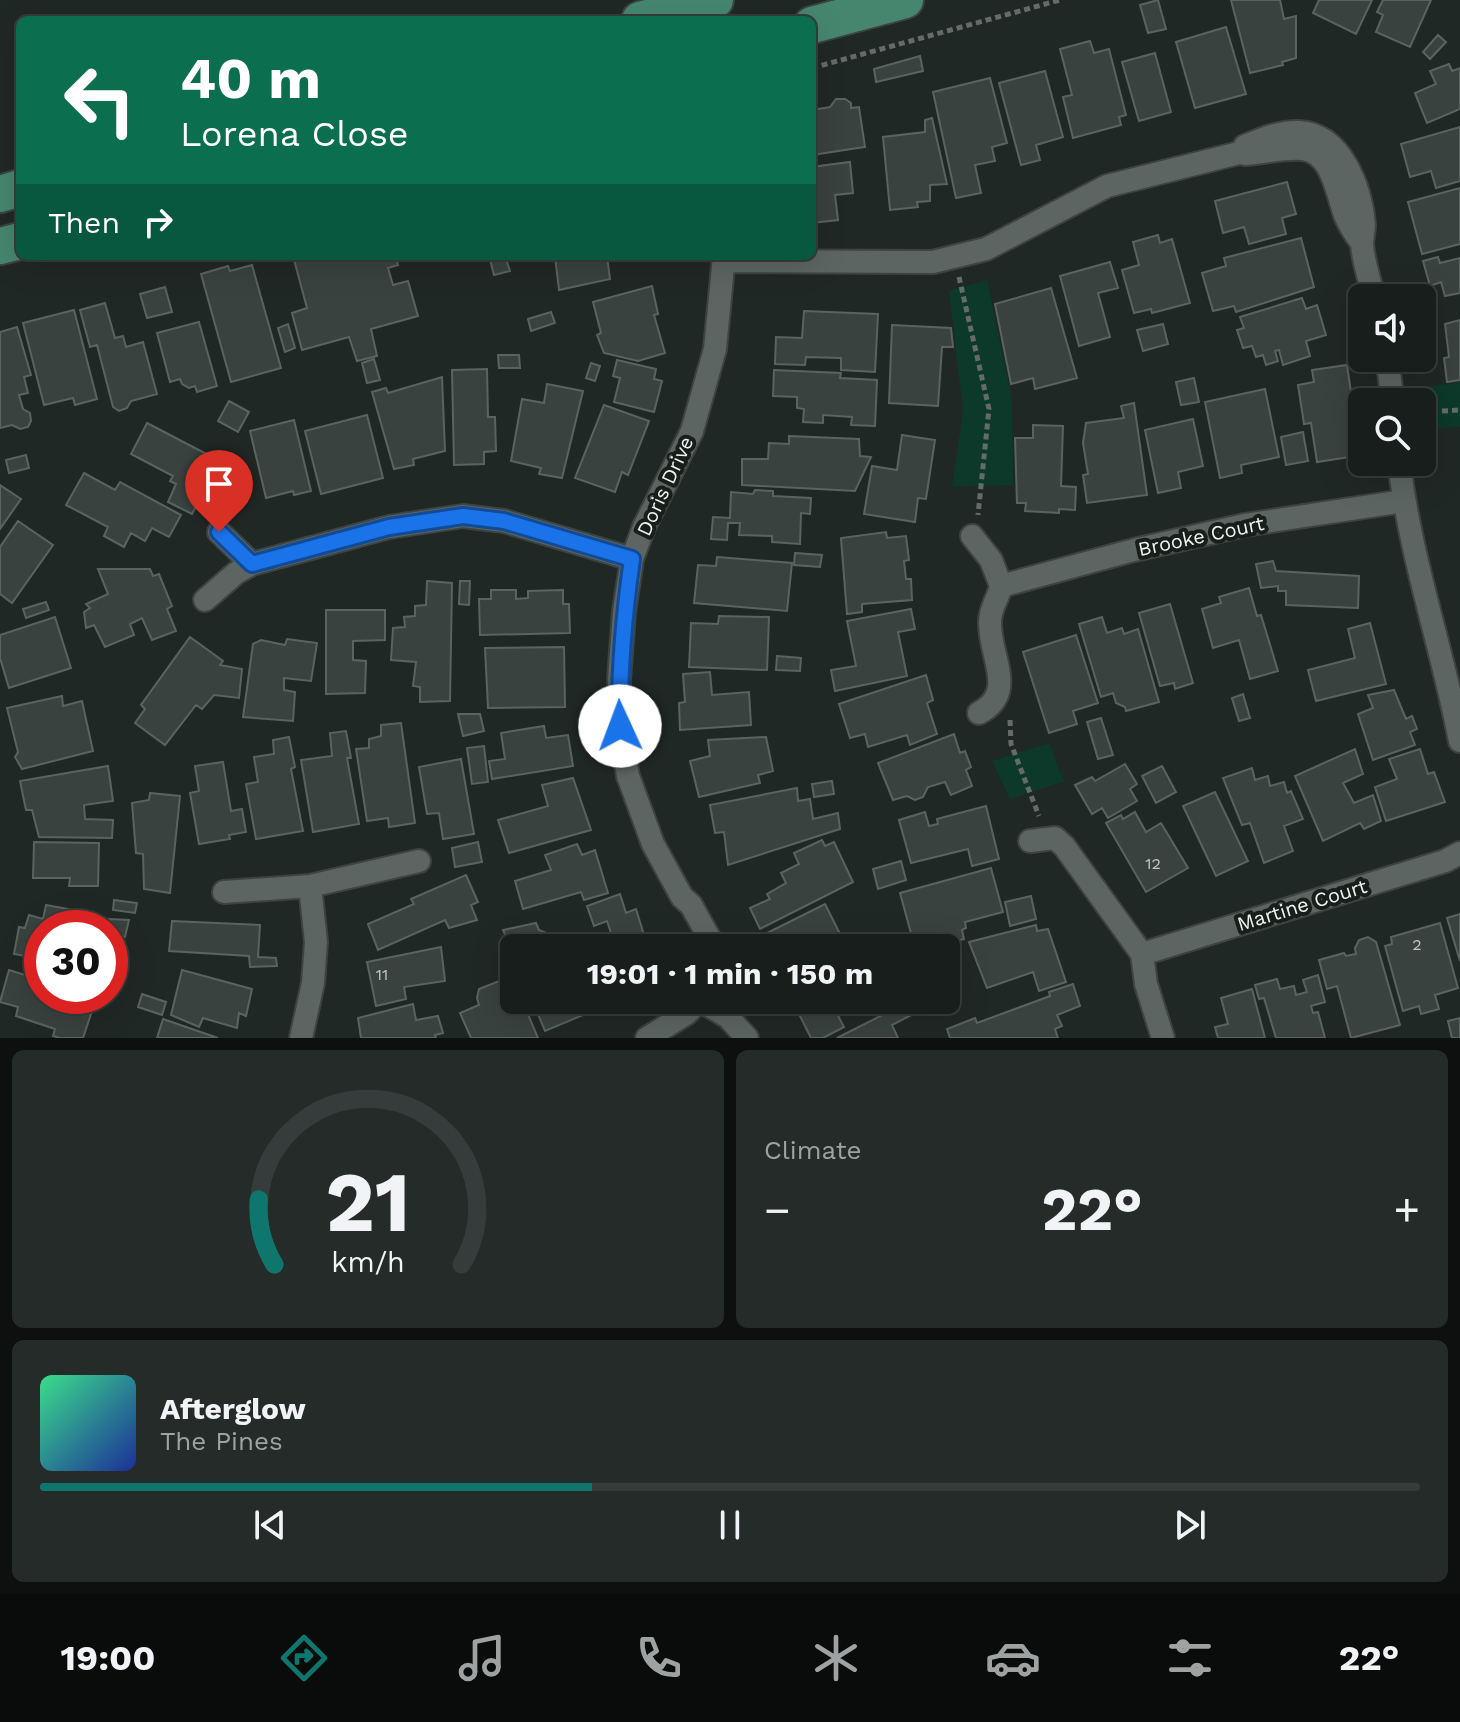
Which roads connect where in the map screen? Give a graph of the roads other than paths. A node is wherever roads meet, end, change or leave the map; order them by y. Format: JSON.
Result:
{"nodes":[{"id":1,"x":715,"y":0,"type":"edge"},
{"id":2,"x":905,"y":0,"type":"edge"},
{"id":3,"x":680,"y":15,"type":"edge"},
{"id":4,"x":816,"y":24,"type":"edge"},
{"id":5,"x":724,"y":260,"type":"edge"},
{"id":6,"x":786,"y":260,"type":"edge"},
{"id":7,"x":1371,"y":284,"type":"edge"},
{"id":8,"x":1401,"y":476,"type":"edge"},
{"id":9,"x":1404,"y":501,"type":"junction"},
{"id":10,"x":219,"y":532,"type":"dead end"},
{"id":11,"x":974,"y":539,"type":"road end"},
{"id":12,"x":632,"y":559,"type":"junction"},
{"id":13,"x":252,"y":564,"type":"junction"},
{"id":14,"x":1001,"y":586,"type":"junction"},
{"id":15,"x":205,"y":600,"type":"dead end"},
{"id":16,"x":1445,"y":674,"type":"junction"},
{"id":17,"x":1460,"y":707,"type":"edge"},
{"id":18,"x":979,"y":713,"type":"dead end"},
{"id":19,"x":1460,"y":741,"type":"edge"},
{"id":20,"x":1038,"y":840,"type":"road end"},
{"id":21,"x":1460,"y":853,"type":"edge"},
{"id":22,"x":419,"y":861,"type":"dead end"},
{"id":23,"x":310,"y":886,"type":"junction"},
{"id":24,"x":224,"y":892,"type":"dead end"},
{"id":25,"x":682,"y":897,"type":"junction"},
{"id":26,"x":692,"y":934,"type":"edge"},
{"id":27,"x":707,"y":934,"type":"edge"},
{"id":28,"x":1142,"y":954,"type":"junction"},
{"id":29,"x":686,"y":1014,"type":"edge"},
{"id":30,"x":699,"y":1014,"type":"edge"},
{"id":31,"x":724,"y":1014,"type":"edge"},
{"id":32,"x":301,"y":1038,"type":"edge"},
{"id":33,"x":647,"y":1038,"type":"edge"},
{"id":34,"x":673,"y":1038,"type":"edge"},
{"id":35,"x":747,"y":1038,"type":"edge"},
{"id":36,"x":1163,"y":1038,"type":"edge"}],
"edges":[{"from":1,"to":3,"type":"main road"},
{"from":2,"to":4,"type":"main road"},
{"from":5,"to":12,"type":"street","name":"Doris Drive"},
{"from":6,"to":7,"type":"street"},
{"from":8,"to":9,"type":"street"},
{"from":9,"to":14,"type":"street","name":"Brooke Court"},
{"from":9,"to":16,"type":"street"},
{"from":10,"to":13,"type":"street"},
{"from":11,"to":14,"type":"street"},
{"from":12,"to":13,"type":"street"},
{"from":12,"to":25,"type":"street","name":"Doris Drive"},
{"from":13,"to":15,"type":"street"},
{"from":14,"to":18,"type":"street"},
{"from":16,"to":17,"type":"street"},
{"from":16,"to":19,"type":"street"},
{"from":20,"to":28,"type":"street"},
{"from":21,"to":28,"type":"street","name":"Martine Court"},
{"from":22,"to":23,"type":"street"},
{"from":23,"to":24,"type":"street"},
{"from":23,"to":32,"type":"street"},
{"from":25,"to":26,"type":"street","name":"Doris Drive"},
{"from":25,"to":27,"type":"street","name":"Doris Drive"},
{"from":28,"to":36,"type":"street"},
{"from":29,"to":33,"type":"street"},
{"from":30,"to":34,"type":"street"},
{"from":31,"to":35,"type":"street"}]}
